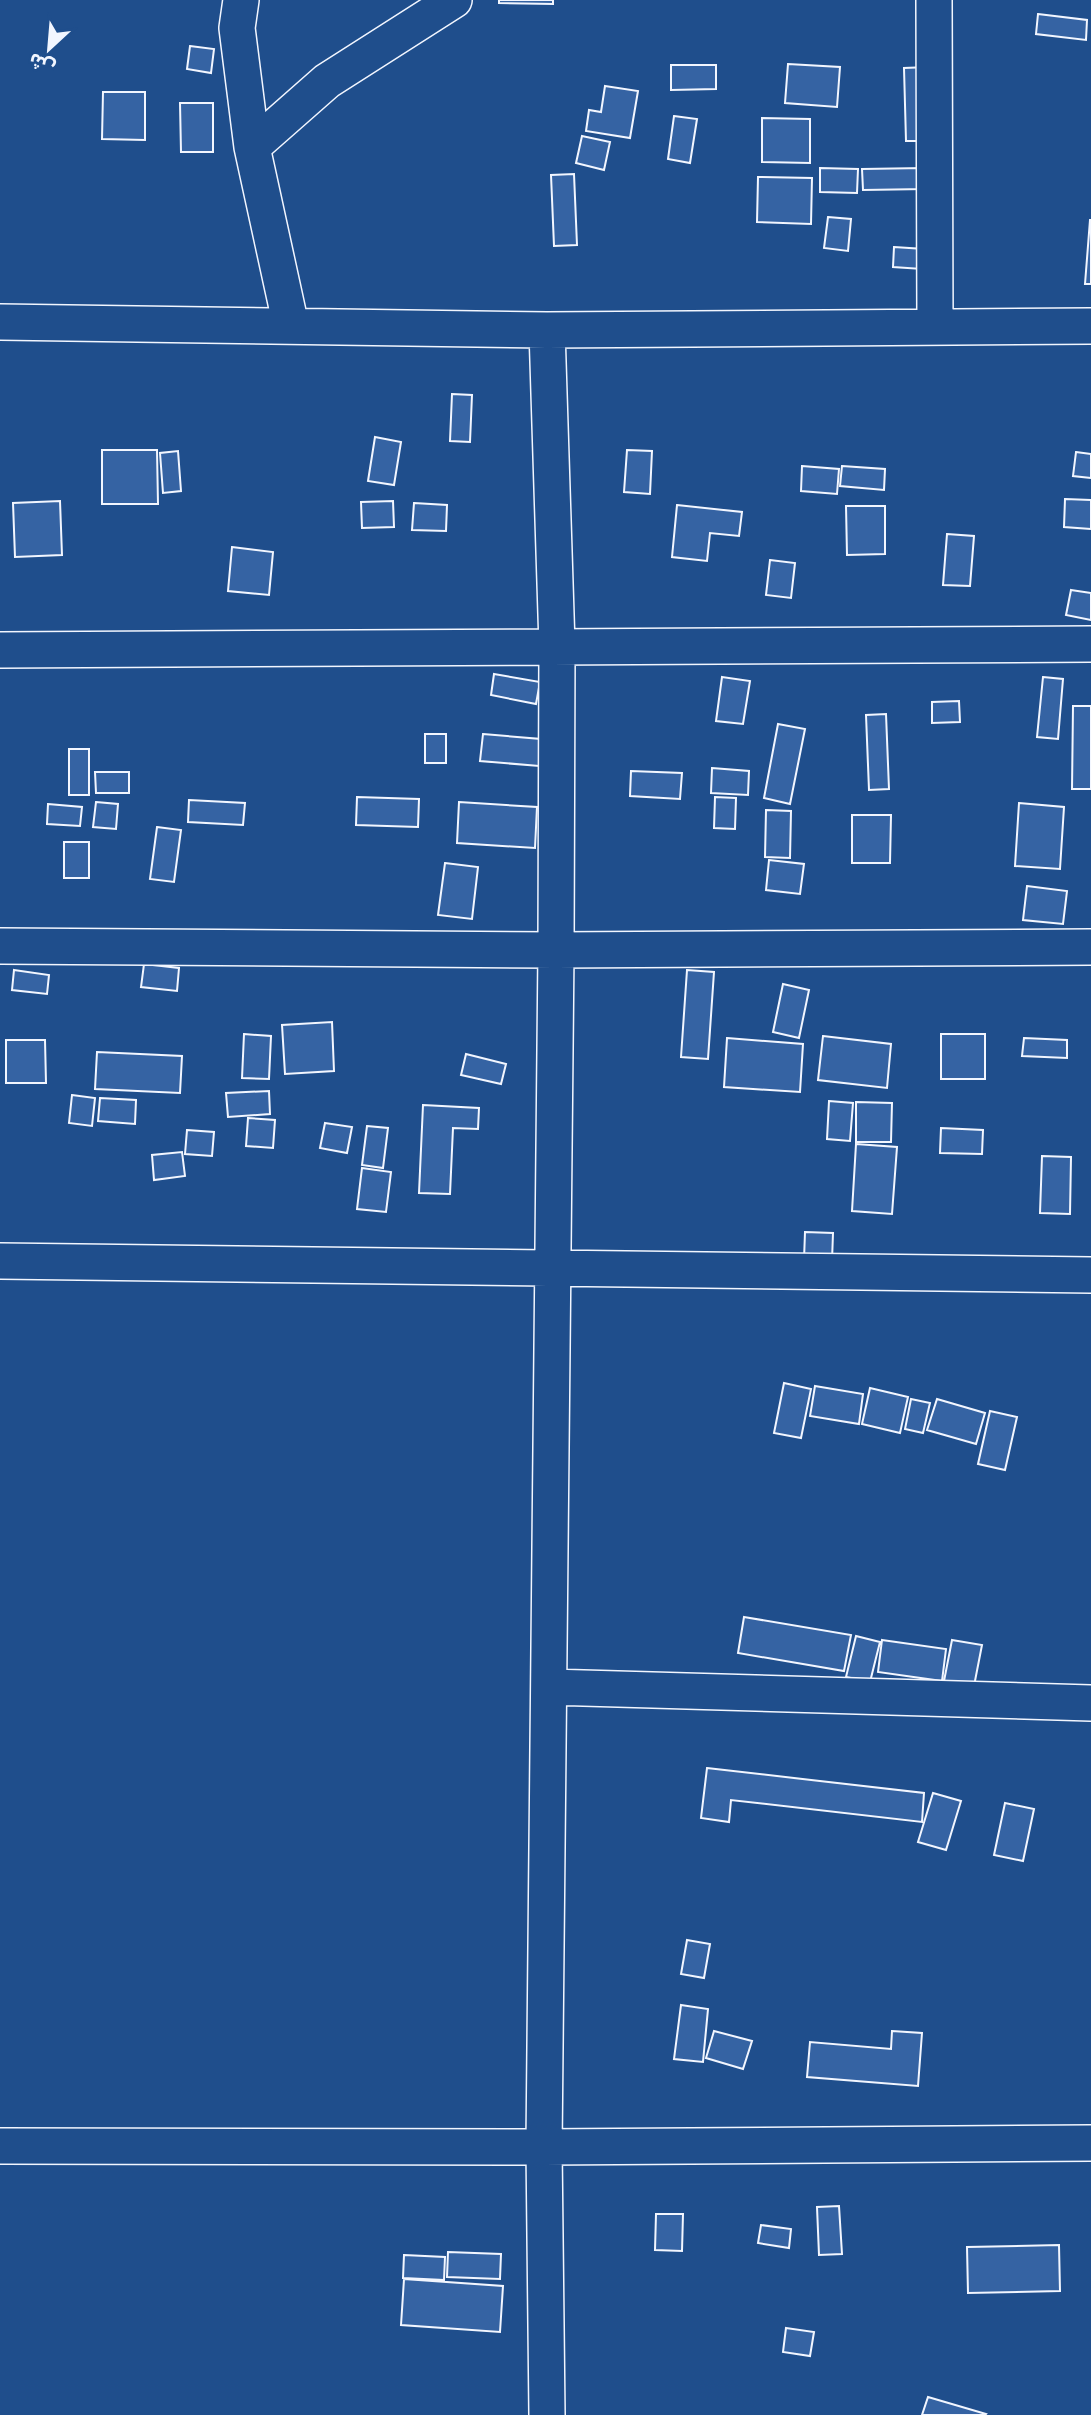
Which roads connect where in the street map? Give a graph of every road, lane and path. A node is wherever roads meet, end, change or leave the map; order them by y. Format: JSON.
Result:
{"nodes":[{"id":1,"x":241,"y":0,"type":"edge"},
{"id":2,"x":454,"y":0,"type":"edge"},
{"id":3,"x":933,"y":0,"type":"edge"},
{"id":4,"x":252,"y":147,"type":"junction"},
{"id":5,"x":0,"y":321,"type":"edge"},
{"id":6,"x":292,"y":326,"type":"junction"},
{"id":7,"x":1091,"y":326,"type":"edge"},
{"id":8,"x":935,"y":327,"type":"junction"},
{"id":9,"x":547,"y":330,"type":"junction"},
{"id":10,"x":1091,"y":644,"type":"edge"},
{"id":11,"x":556,"y":646,"type":"junction"},
{"id":12,"x":0,"y":650,"type":"edge"},
{"id":13,"x":0,"y":946,"type":"edge"},
{"id":14,"x":1091,"y":947,"type":"edge"},
{"id":15,"x":556,"y":950,"type":"junction"},
{"id":16,"x":0,"y":1261,"type":"edge"},
{"id":17,"x":553,"y":1269,"type":"junction"},
{"id":18,"x":1091,"y":1275,"type":"edge"},
{"id":19,"x":549,"y":1687,"type":"junction"},
{"id":20,"x":1091,"y":1703,"type":"edge"},
{"id":21,"x":1091,"y":2143,"type":"edge"},
{"id":22,"x":0,"y":2146,"type":"edge"},
{"id":23,"x":544,"y":2147,"type":"junction"},
{"id":24,"x":547,"y":2415,"type":"edge"}],
"edges":[{"from":1,"to":4,"type":"street"},
{"from":2,"to":4,"type":"street"},
{"from":3,"to":8,"type":"street"},
{"from":4,"to":6,"type":"street"},
{"from":5,"to":6,"type":"street"},
{"from":6,"to":9,"type":"street"},
{"from":7,"to":8,"type":"street"},
{"from":8,"to":9,"type":"street"},
{"from":9,"to":11,"type":"street"},
{"from":10,"to":11,"type":"street"},
{"from":11,"to":12,"type":"street"},
{"from":11,"to":15,"type":"street"},
{"from":13,"to":15,"type":"street"},
{"from":14,"to":15,"type":"street"},
{"from":15,"to":17,"type":"street"},
{"from":16,"to":17,"type":"street"},
{"from":17,"to":18,"type":"street"},
{"from":17,"to":19,"type":"street"},
{"from":19,"to":20,"type":"street"},
{"from":19,"to":23,"type":"street"},
{"from":21,"to":23,"type":"street"},
{"from":22,"to":23,"type":"street"},
{"from":23,"to":24,"type":"street"}]}
